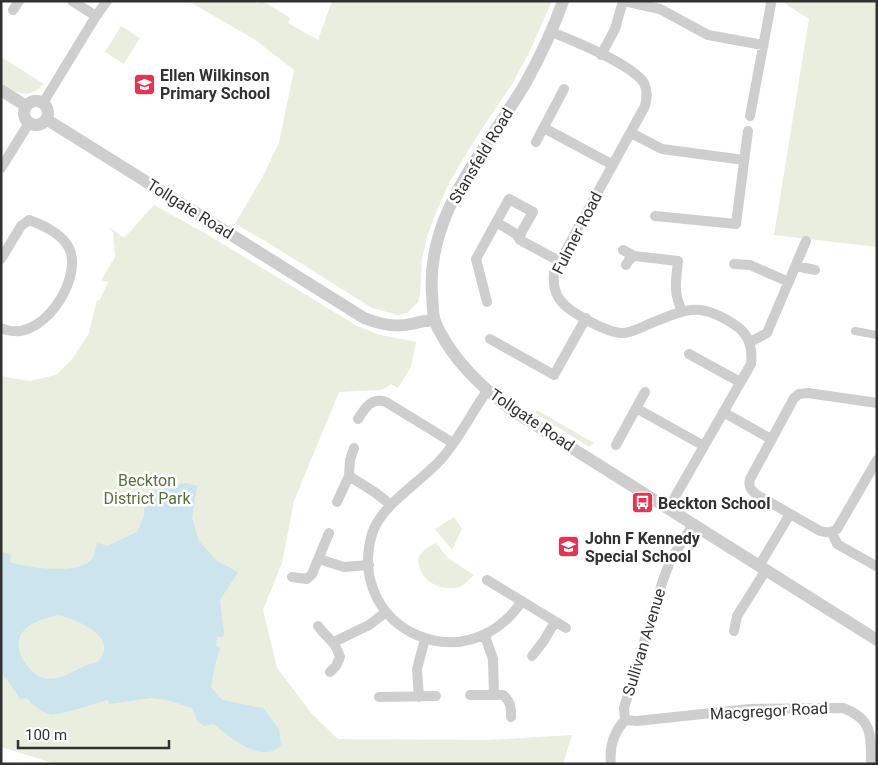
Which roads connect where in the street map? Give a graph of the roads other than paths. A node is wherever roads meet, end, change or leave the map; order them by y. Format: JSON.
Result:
{"nodes":[{"id":1,"x":19,"y":1,"type":"edge"},
{"id":2,"x":72,"y":1,"type":"edge"},
{"id":3,"x":107,"y":1,"type":"edge"},
{"id":4,"x":563,"y":1,"type":"edge"},
{"id":5,"x":624,"y":1,"type":"edge"},
{"id":6,"x":770,"y":1,"type":"edge"},
{"id":7,"x":13,"y":10,"type":"dead end"},
{"id":8,"x":96,"y":16,"type":"junction"},
{"id":9,"x":552,"y":32,"type":"junction"},
{"id":10,"x":763,"y":45,"type":"junction"},
{"id":11,"x":601,"y":55,"type":"junction"},
{"id":12,"x":564,"y":89,"type":"dead end"},
{"id":13,"x":1,"y":90,"type":"edge"},
{"id":14,"x":43,"y":103,"type":"junction"},
{"id":15,"x":26,"y":106,"type":"junction"},
{"id":16,"x":750,"y":116,"type":"dead end"},
{"id":17,"x":46,"y":119,"type":"junction"},
{"id":18,"x":30,"y":123,"type":"junction"},
{"id":19,"x":544,"y":128,"type":"junction"},
{"id":20,"x":748,"y":131,"type":"dead end"},
{"id":21,"x":631,"y":132,"type":"junction"},
{"id":22,"x":536,"y":142,"type":"dead end"},
{"id":23,"x":744,"y":160,"type":"junction"},
{"id":24,"x":613,"y":165,"type":"junction"},
{"id":25,"x":1,"y":168,"type":"edge"},
{"id":26,"x":655,"y":216,"type":"dead end"},
{"id":27,"x":496,"y":222,"type":"junction"},
{"id":28,"x":520,"y":240,"type":"junction"},
{"id":29,"x":806,"y":242,"type":"dead end"},
{"id":30,"x":623,"y":250,"type":"dead end"},
{"id":31,"x":634,"y":256,"type":"junction"},
{"id":32,"x":1,"y":258,"type":"edge"},
{"id":33,"x":559,"y":261,"type":"junction"},
{"id":34,"x":734,"y":264,"type":"dead end"},
{"id":35,"x":626,"y":265,"type":"dead end"},
{"id":36,"x":796,"y":266,"type":"junction"},
{"id":37,"x":815,"y":270,"type":"dead end"},
{"id":38,"x":789,"y":282,"type":"junction"},
{"id":39,"x":487,"y":302,"type":"dead end"},
{"id":40,"x":682,"y":311,"type":"junction"},
{"id":41,"x":586,"y":318,"type":"junction"},
{"id":42,"x":434,"y":321,"type":"junction"},
{"id":43,"x":1,"y":328,"type":"edge"},
{"id":44,"x":855,"y":331,"type":"dead end"},
{"id":45,"x":877,"y":334,"type":"edge"},
{"id":46,"x":490,"y":339,"type":"dead end"},
{"id":47,"x":750,"y":342,"type":"junction"},
{"id":48,"x":688,"y":354,"type":"dead end"},
{"id":49,"x":740,"y":382,"type":"junction"},
{"id":50,"x":487,"y":390,"type":"junction"},
{"id":51,"x":645,"y":392,"type":"dead end"},
{"id":52,"x":877,"y":403,"type":"edge"},
{"id":53,"x":636,"y":408,"type":"junction"},
{"id":54,"x":723,"y":412,"type":"junction"},
{"id":55,"x":358,"y":419,"type":"dead end"},
{"id":56,"x":771,"y":439,"type":"junction"},
{"id":57,"x":452,"y":443,"type":"junction"},
{"id":58,"x":616,"y":445,"type":"dead end"},
{"id":59,"x":704,"y":446,"type":"junction"},
{"id":60,"x":354,"y":448,"type":"dead end"},
{"id":61,"x":877,"y":460,"type":"edge"},
{"id":62,"x":349,"y":476,"type":"junction"},
{"id":63,"x":337,"y":502,"type":"dead end"},
{"id":64,"x":391,"y":505,"type":"junction"},
{"id":65,"x":668,"y":509,"type":"junction"},
{"id":66,"x":790,"y":514,"type":"junction"},
{"id":67,"x":693,"y":525,"type":"junction"},
{"id":68,"x":832,"y":532,"type":"junction"},
{"id":69,"x":328,"y":533,"type":"dead end"},
{"id":70,"x":319,"y":560,"type":"junction"},
{"id":71,"x":369,"y":566,"type":"junction"},
{"id":72,"x":876,"y":566,"type":"edge"},
{"id":73,"x":763,"y":568,"type":"junction"},
{"id":74,"x":292,"y":578,"type":"dead end"},
{"id":75,"x":487,"y":580,"type":"dead end"},
{"id":76,"x":522,"y":601,"type":"junction"},
{"id":77,"x":386,"y":612,"type":"junction"},
{"id":78,"x":555,"y":622,"type":"junction"},
{"id":79,"x":318,"y":626,"type":"dead end"},
{"id":80,"x":566,"y":628,"type":"dead end"},
{"id":81,"x":734,"y":631,"type":"dead end"},
{"id":82,"x":485,"y":636,"type":"junction"},
{"id":83,"x":425,"y":639,"type":"junction"},
{"id":84,"x":877,"y":640,"type":"edge"},
{"id":85,"x":334,"y":642,"type":"junction"},
{"id":86,"x":532,"y":656,"type":"dead end"},
{"id":87,"x":330,"y":672,"type":"dead end"},
{"id":88,"x":470,"y":695,"type":"dead end"},
{"id":89,"x":494,"y":695,"type":"junction"},
{"id":90,"x":436,"y":696,"type":"dead end"},
{"id":91,"x":380,"y":697,"type":"dead end"},
{"id":92,"x":418,"y":697,"type":"junction"},
{"id":93,"x":511,"y":717,"type":"dead end"},
{"id":94,"x":625,"y":720,"type":"junction"},
{"id":95,"x":611,"y":764,"type":"edge"},
{"id":96,"x":871,"y":764,"type":"edge"}],
"edges":[{"from":1,"to":7,"type":"street"},
{"from":2,"to":8,"type":"street"},
{"from":3,"to":8,"type":"street"},
{"from":4,"to":9,"type":"street","name":"Stansfeld Road"},
{"from":5,"to":10,"type":"street"},
{"from":5,"to":11,"type":"street"},
{"from":6,"to":10,"type":"street"},
{"from":8,"to":14,"type":"street"},
{"from":9,"to":11,"type":"street","name":"Fulmer Road"},
{"from":9,"to":42,"type":"street","name":"Stansfeld Road"},
{"from":10,"to":16,"type":"street"},
{"from":11,"to":21,"type":"street","name":"Fulmer Road"},
{"from":12,"to":19,"type":"street"},
{"from":13,"to":15,"type":"street"},
{"from":14,"to":15,"type":"street"},
{"from":14,"to":17,"type":"street"},
{"from":15,"to":18,"type":"street"},
{"from":17,"to":18,"type":"street"},
{"from":17,"to":42,"type":"street","name":"Tollgate Road"},
{"from":18,"to":25,"type":"street"},
{"from":19,"to":22,"type":"street"},
{"from":19,"to":24,"type":"street"},
{"from":20,"to":23,"type":"street"},
{"from":21,"to":23,"type":"street"},
{"from":21,"to":24,"type":"street","name":"Fulmer Road"},
{"from":23,"to":26,"type":"street"},
{"from":24,"to":33,"type":"street","name":"Fulmer Road"},
{"from":27,"to":28,"type":"street"},
{"from":27,"to":28,"type":"street"},
{"from":27,"to":39,"type":"street"},
{"from":28,"to":33,"type":"street"},
{"from":29,"to":36,"type":"street"},
{"from":30,"to":31,"type":"street"},
{"from":31,"to":35,"type":"street"},
{"from":31,"to":40,"type":"street"},
{"from":32,"to":43,"type":"street"},
{"from":33,"to":41,"type":"street","name":"Fulmer Road"},
{"from":34,"to":38,"type":"street"},
{"from":36,"to":37,"type":"street"},
{"from":36,"to":38,"type":"street"},
{"from":38,"to":47,"type":"street"},
{"from":40,"to":41,"type":"street","name":"Fulmer Road"},
{"from":40,"to":47,"type":"street","name":"Fulmer Road"},
{"from":41,"to":46,"type":"street"},
{"from":42,"to":50,"type":"street","name":"Tollgate Road"},
{"from":44,"to":45,"type":"street"},
{"from":47,"to":49,"type":"street"},
{"from":48,"to":49,"type":"street"},
{"from":49,"to":54,"type":"street"},
{"from":50,"to":57,"type":"street"},
{"from":50,"to":65,"type":"street","name":"Tollgate Road"},
{"from":51,"to":53,"type":"street"},
{"from":52,"to":56,"type":"street"},
{"from":53,"to":58,"type":"street"},
{"from":53,"to":59,"type":"street"},
{"from":54,"to":56,"type":"street"},
{"from":54,"to":59,"type":"street"},
{"from":55,"to":57,"type":"street"},
{"from":56,"to":66,"type":"street"},
{"from":57,"to":64,"type":"street"},
{"from":59,"to":65,"type":"street"},
{"from":60,"to":62,"type":"street"},
{"from":61,"to":68,"type":"street"},
{"from":62,"to":63,"type":"street"},
{"from":62,"to":64,"type":"street"},
{"from":64,"to":71,"type":"street"},
{"from":65,"to":67,"type":"street","name":"Tollgate Road"},
{"from":66,"to":68,"type":"street"},
{"from":66,"to":73,"type":"street"},
{"from":67,"to":73,"type":"street","name":"Tollgate Road"},
{"from":67,"to":94,"type":"street","name":"Sullivan Avenue"},
{"from":68,"to":72,"type":"street"},
{"from":69,"to":70,"type":"street"},
{"from":70,"to":71,"type":"street"},
{"from":70,"to":74,"type":"street"},
{"from":71,"to":77,"type":"street"},
{"from":73,"to":81,"type":"street"},
{"from":73,"to":84,"type":"street","name":"Tollgate Road"},
{"from":75,"to":76,"type":"street"},
{"from":76,"to":78,"type":"street"},
{"from":76,"to":82,"type":"street"},
{"from":77,"to":83,"type":"street"},
{"from":77,"to":85,"type":"street"},
{"from":78,"to":80,"type":"street"},
{"from":78,"to":86,"type":"street"},
{"from":79,"to":85,"type":"street"},
{"from":82,"to":83,"type":"street"},
{"from":82,"to":89,"type":"street"},
{"from":83,"to":92,"type":"street"},
{"from":85,"to":87,"type":"street"},
{"from":88,"to":89,"type":"street"},
{"from":89,"to":93,"type":"street"},
{"from":90,"to":92,"type":"street"},
{"from":91,"to":92,"type":"street"},
{"from":94,"to":95,"type":"street","name":"Sullivan Avenue"},
{"from":94,"to":96,"type":"street","name":"Macgregor Road"}]}
